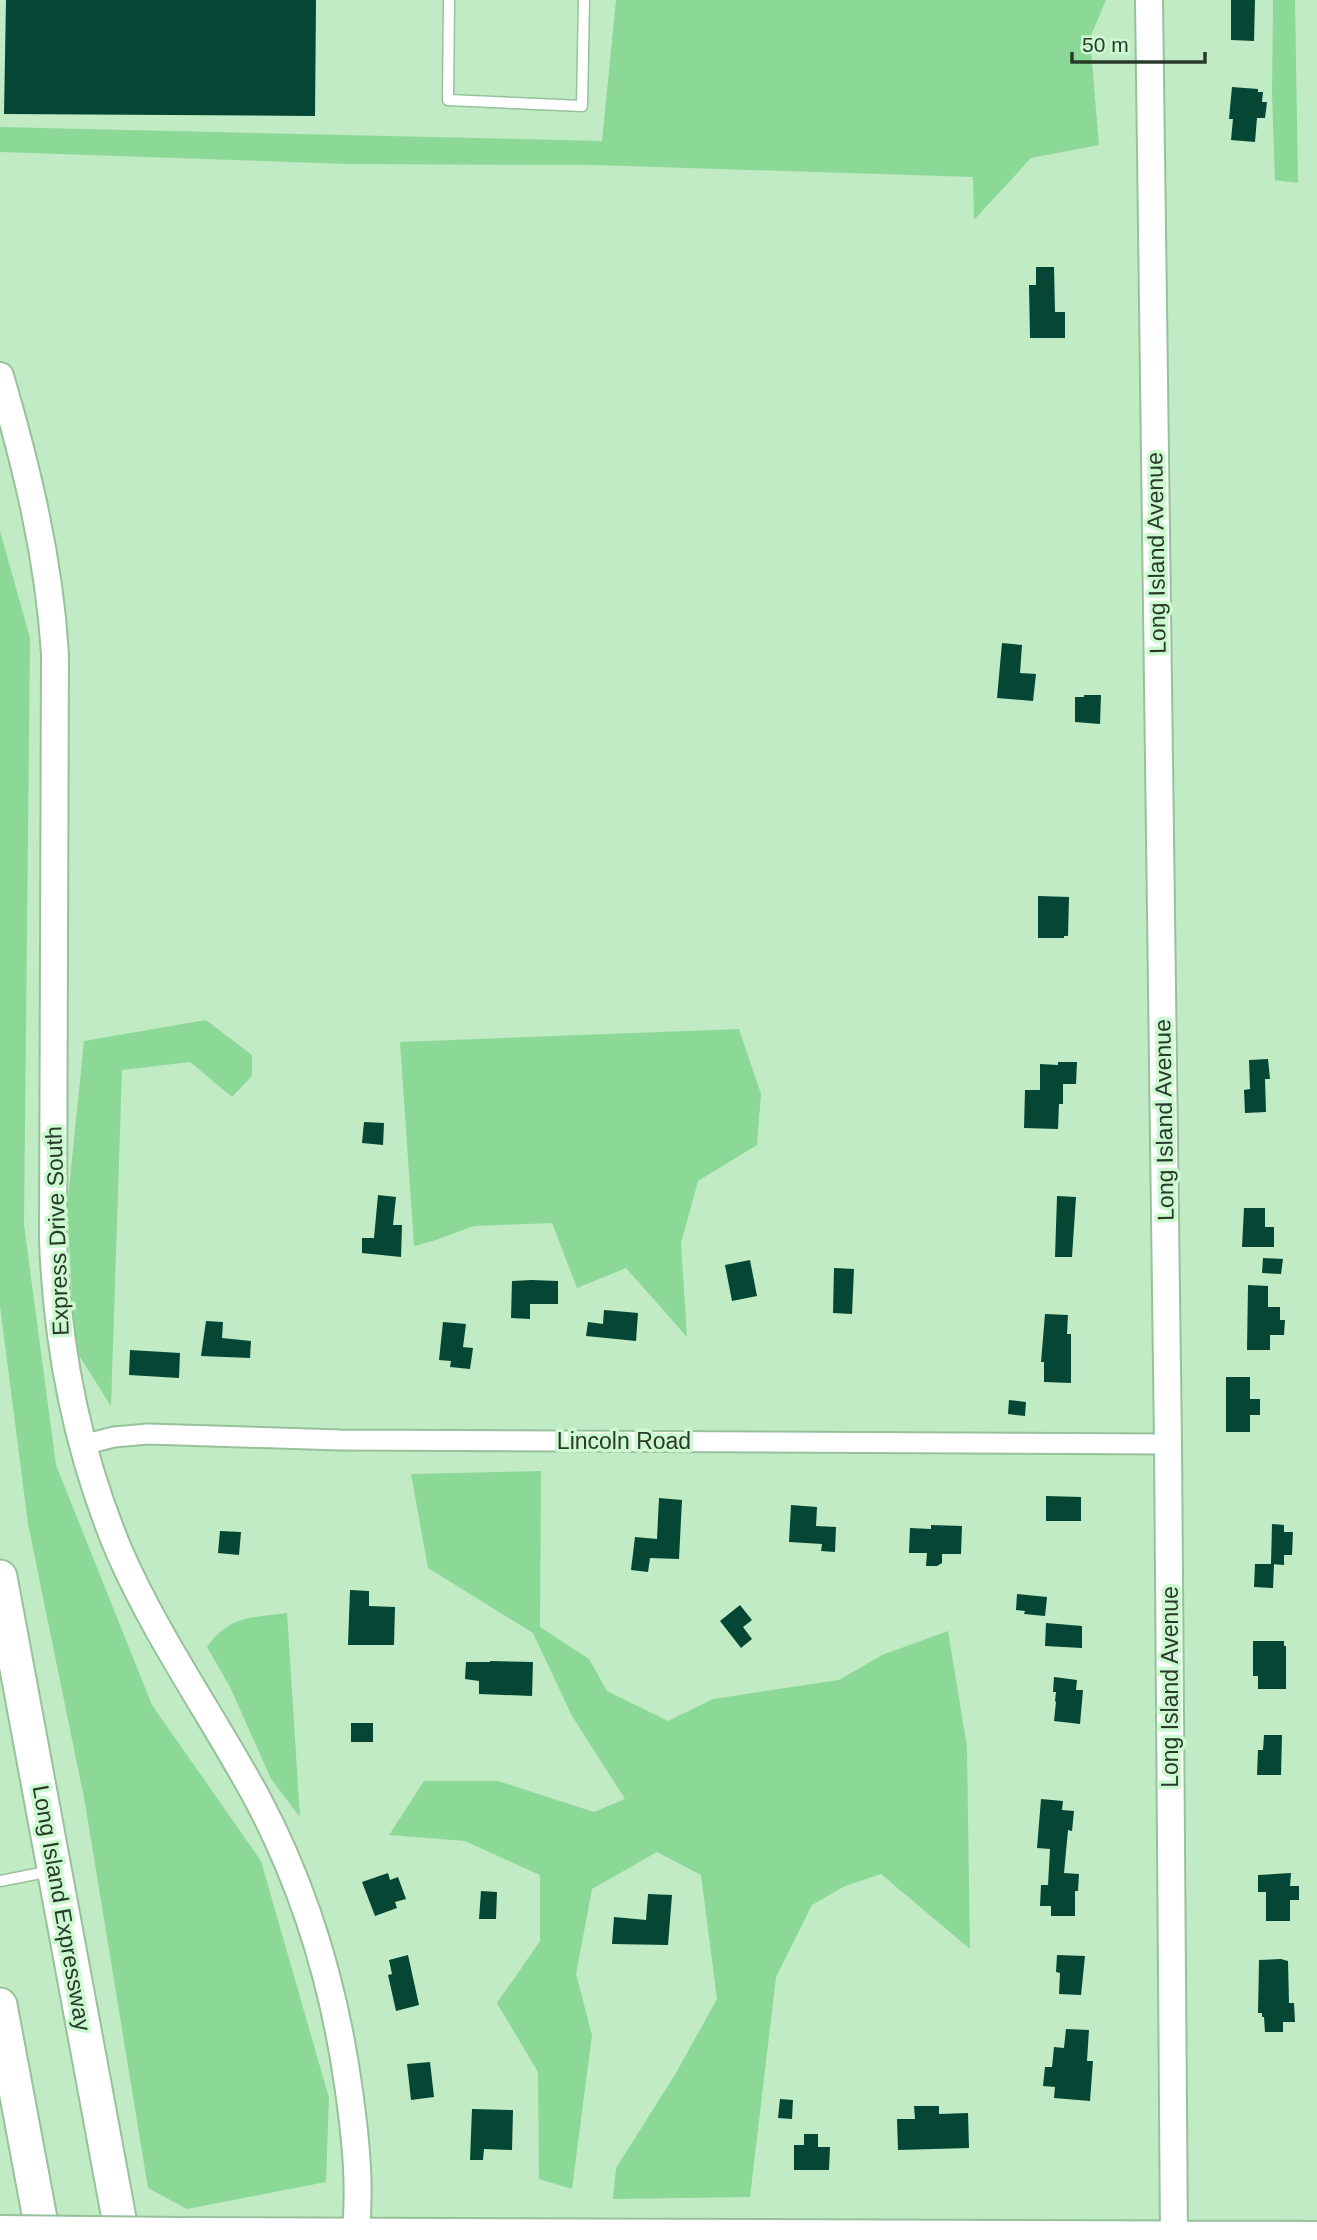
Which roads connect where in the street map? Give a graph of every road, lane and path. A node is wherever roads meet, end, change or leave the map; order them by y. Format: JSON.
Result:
{"nodes":[{"id":1,"x":449,"y":0,"type":"edge"},
{"id":2,"x":584,"y":0,"type":"edge"},
{"id":3,"x":1149,"y":0,"type":"edge"},
{"id":4,"x":0,"y":376,"type":"edge"},
{"id":5,"x":1168,"y":1444,"type":"junction"},
{"id":6,"x":82,"y":1446,"type":"junction"},
{"id":7,"x":0,"y":1577,"type":"edge"},
{"id":8,"x":55,"y":1870,"type":"junction"},
{"id":9,"x":0,"y":1881,"type":"edge"},
{"id":10,"x":0,"y":2005,"type":"edge"},
{"id":11,"x":0,"y":2229,"type":"edge"},
{"id":12,"x":356,"y":2235,"type":"edge"},
{"id":13,"x":1317,"y":2235,"type":"edge"},
{"id":14,"x":1174,"y":2238,"type":"edge"},
{"id":15,"x":44,"y":2240,"type":"edge"},
{"id":16,"x":123,"y":2240,"type":"edge"}],
"edges":[{"from":1,"to":2,"type":"lane"},
{"from":3,"to":5,"type":"main road","name":"Long Island Avenue"},
{"from":4,"to":6,"type":"main road","name":"Express Drive South"},
{"from":5,"to":6,"type":"street","name":"Lincoln Road"},
{"from":5,"to":14,"type":"main road","name":"Long Island Avenue"},
{"from":6,"to":12,"type":"main road","name":"Express Drive South"},
{"from":7,"to":8,"type":"highway","name":"Long Island Expressway"},
{"from":8,"to":9,"type":"lane"},
{"from":8,"to":16,"type":"highway","name":"Long Island Expressway"},
{"from":10,"to":15,"type":"highway"},
{"from":11,"to":12,"type":"main road","bridge":true},
{"from":12,"to":14,"type":"main road"},
{"from":13,"to":14,"type":"main road"}]}
